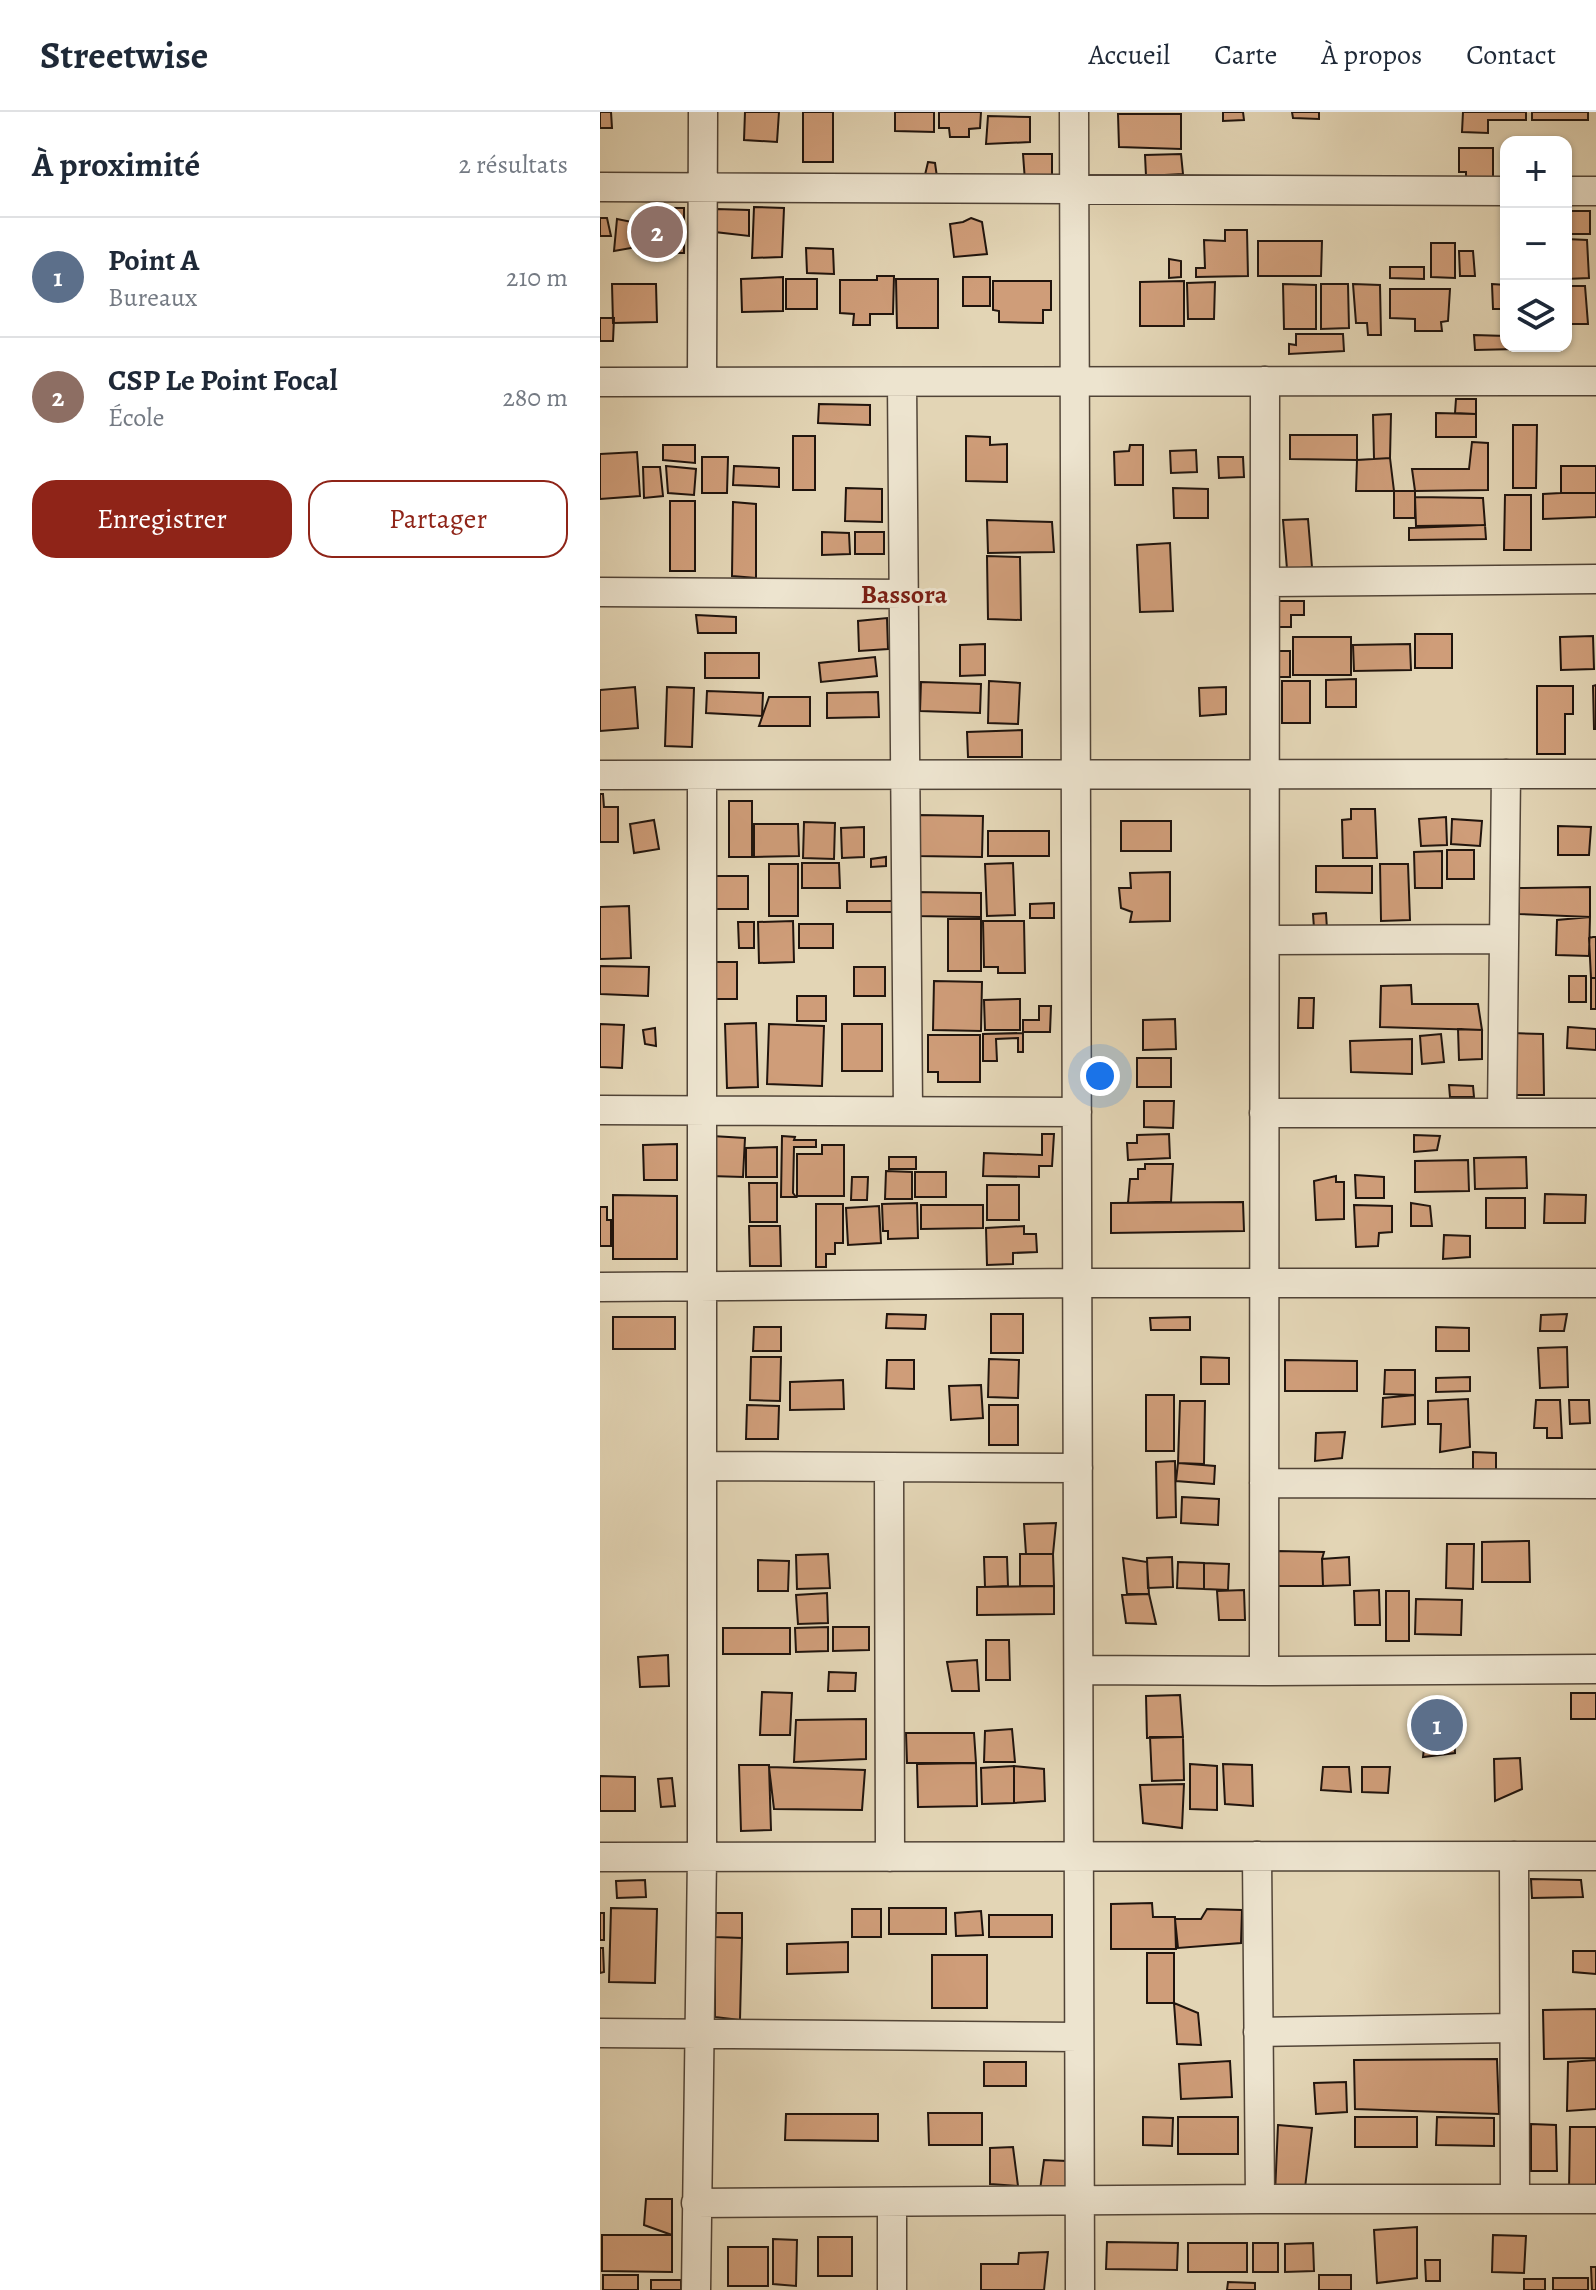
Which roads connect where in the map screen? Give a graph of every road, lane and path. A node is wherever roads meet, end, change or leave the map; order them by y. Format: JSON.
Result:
{"nodes":[{"id":1,"x":703,"y":112,"type":"edge"},
{"id":2,"x":1074,"y":112,"type":"edge"},
{"id":3,"x":600,"y":187,"type":"edge"},
{"id":4,"x":703,"y":187,"type":"junction"},
{"id":5,"x":1074,"y":190,"type":"junction"},
{"id":6,"x":1500,"y":191,"type":"edge"},
{"id":7,"x":1572,"y":191,"type":"edge"},
{"id":8,"x":1596,"y":191,"type":"edge"},
{"id":9,"x":1265,"y":381,"type":"junction"},
{"id":10,"x":1596,"y":381,"type":"edge"},
{"id":11,"x":600,"y":382,"type":"edge"},
{"id":12,"x":702,"y":382,"type":"junction"},
{"id":13,"x":902,"y":382,"type":"junction"},
{"id":14,"x":1075,"y":382,"type":"junction"},
{"id":15,"x":1596,"y":579,"type":"edge"},
{"id":16,"x":1265,"y":582,"type":"junction"},
{"id":17,"x":600,"y":592,"type":"edge"},
{"id":18,"x":904,"y":594,"type":"junction"},
{"id":19,"x":1076,"y":774,"type":"junction"},
{"id":20,"x":1265,"y":774,"type":"junction"},
{"id":21,"x":1506,"y":774,"type":"junction"},
{"id":22,"x":1596,"y":774,"type":"edge"},
{"id":23,"x":600,"y":775,"type":"edge"},
{"id":24,"x":702,"y":775,"type":"junction"},
{"id":25,"x":906,"y":775,"type":"junction"},
{"id":26,"x":1504,"y":939,"type":"junction"},
{"id":27,"x":1265,"y":940,"type":"junction"},
{"id":28,"x":600,"y":1110,"type":"edge"},
{"id":29,"x":702,"y":1111,"type":"junction"},
{"id":30,"x":908,"y":1111,"type":"junction"},
{"id":31,"x":1077,"y":1112,"type":"junction"},
{"id":32,"x":1264,"y":1113,"type":"junction"},
{"id":33,"x":1502,"y":1113,"type":"junction"},
{"id":34,"x":1596,"y":1113,"type":"edge"},
{"id":35,"x":1077,"y":1283,"type":"junction"},
{"id":36,"x":1264,"y":1283,"type":"junction"},
{"id":37,"x":1596,"y":1283,"type":"edge"},
{"id":38,"x":600,"y":1287,"type":"edge"},
{"id":39,"x":701,"y":1287,"type":"junction"},
{"id":40,"x":702,"y":1466,"type":"junction"},
{"id":41,"x":889,"y":1468,"type":"junction"},
{"id":42,"x":1078,"y":1468,"type":"junction"},
{"id":43,"x":1264,"y":1483,"type":"junction"},
{"id":44,"x":1596,"y":1484,"type":"edge"},
{"id":45,"x":1596,"y":1669,"type":"edge"},
{"id":46,"x":1079,"y":1670,"type":"junction"},
{"id":47,"x":1264,"y":1671,"type":"junction"},
{"id":48,"x":1079,"y":1856,"type":"junction"},
{"id":49,"x":1257,"y":1856,"type":"junction"},
{"id":50,"x":1514,"y":1856,"type":"junction"},
{"id":51,"x":1596,"y":1856,"type":"edge"},
{"id":52,"x":600,"y":1857,"type":"edge"},
{"id":53,"x":702,"y":1857,"type":"junction"},
{"id":54,"x":890,"y":1857,"type":"junction"},
{"id":55,"x":1514,"y":2028,"type":"junction"},
{"id":56,"x":1258,"y":2032,"type":"junction"},
{"id":57,"x":600,"y":2033,"type":"edge"},
{"id":58,"x":699,"y":2034,"type":"junction"},
{"id":59,"x":1079,"y":2037,"type":"junction"},
{"id":60,"x":1260,"y":2199,"type":"junction"},
{"id":61,"x":1515,"y":2199,"type":"junction"},
{"id":62,"x":1596,"y":2199,"type":"edge"},
{"id":63,"x":1080,"y":2200,"type":"junction"},
{"id":64,"x":892,"y":2202,"type":"junction"},
{"id":65,"x":696,"y":2203,"type":"junction"},
{"id":66,"x":696,"y":2290,"type":"edge"},
{"id":67,"x":892,"y":2290,"type":"edge"},
{"id":68,"x":1080,"y":2290,"type":"edge"}],
"edges":[{"from":1,"to":4,"type":"street"},
{"from":2,"to":5,"type":"street"},
{"from":3,"to":4,"type":"street"},
{"from":4,"to":5,"type":"street"},
{"from":4,"to":12,"type":"street"},
{"from":5,"to":6,"type":"street"},
{"from":5,"to":14,"type":"street"},
{"from":7,"to":8,"type":"street"},
{"from":9,"to":10,"type":"street"},
{"from":9,"to":14,"type":"street"},
{"from":9,"to":16,"type":"street"},
{"from":11,"to":12,"type":"street"},
{"from":12,"to":13,"type":"street"},
{"from":13,"to":14,"type":"street"},
{"from":13,"to":18,"type":"street"},
{"from":14,"to":19,"type":"street"},
{"from":15,"to":16,"type":"street"},
{"from":16,"to":20,"type":"street"},
{"from":17,"to":18,"type":"street"},
{"from":18,"to":25,"type":"street"},
{"from":19,"to":20,"type":"street"},
{"from":19,"to":25,"type":"street"},
{"from":19,"to":31,"type":"street"},
{"from":20,"to":21,"type":"street"},
{"from":20,"to":27,"type":"street"},
{"from":21,"to":22,"type":"street"},
{"from":21,"to":26,"type":"street"},
{"from":23,"to":24,"type":"street"},
{"from":24,"to":25,"type":"street"},
{"from":24,"to":29,"type":"street"},
{"from":25,"to":30,"type":"street"},
{"from":26,"to":27,"type":"street"},
{"from":26,"to":33,"type":"street"},
{"from":27,"to":32,"type":"street"},
{"from":28,"to":29,"type":"street"},
{"from":29,"to":30,"type":"street"},
{"from":29,"to":39,"type":"street"},
{"from":30,"to":31,"type":"street"},
{"from":31,"to":35,"type":"street"},
{"from":32,"to":33,"type":"street"},
{"from":32,"to":36,"type":"street"},
{"from":33,"to":34,"type":"street"},
{"from":35,"to":36,"type":"street"},
{"from":35,"to":39,"type":"street"},
{"from":35,"to":42,"type":"street"},
{"from":36,"to":37,"type":"street"},
{"from":36,"to":43,"type":"street"},
{"from":38,"to":39,"type":"street"},
{"from":39,"to":40,"type":"street"},
{"from":40,"to":41,"type":"street"},
{"from":40,"to":53,"type":"street"},
{"from":41,"to":42,"type":"street"},
{"from":41,"to":54,"type":"street"},
{"from":42,"to":46,"type":"street"},
{"from":43,"to":44,"type":"street"},
{"from":43,"to":47,"type":"street"},
{"from":45,"to":47,"type":"street"},
{"from":46,"to":47,"type":"street"},
{"from":46,"to":48,"type":"street"},
{"from":48,"to":49,"type":"street"},
{"from":48,"to":54,"type":"street"},
{"from":48,"to":59,"type":"street"},
{"from":49,"to":50,"type":"street"},
{"from":49,"to":56,"type":"street"},
{"from":50,"to":51,"type":"street"},
{"from":50,"to":55,"type":"street"},
{"from":52,"to":53,"type":"street"},
{"from":53,"to":54,"type":"street"},
{"from":53,"to":58,"type":"street"},
{"from":55,"to":56,"type":"street"},
{"from":55,"to":61,"type":"street"},
{"from":56,"to":60,"type":"street"},
{"from":57,"to":58,"type":"street"},
{"from":58,"to":59,"type":"street"},
{"from":58,"to":65,"type":"street"},
{"from":59,"to":63,"type":"street"},
{"from":60,"to":61,"type":"street"},
{"from":60,"to":63,"type":"street"},
{"from":61,"to":62,"type":"street"},
{"from":63,"to":64,"type":"street"},
{"from":63,"to":68,"type":"street"},
{"from":64,"to":65,"type":"street"},
{"from":64,"to":67,"type":"street"},
{"from":65,"to":66,"type":"street"}]}
